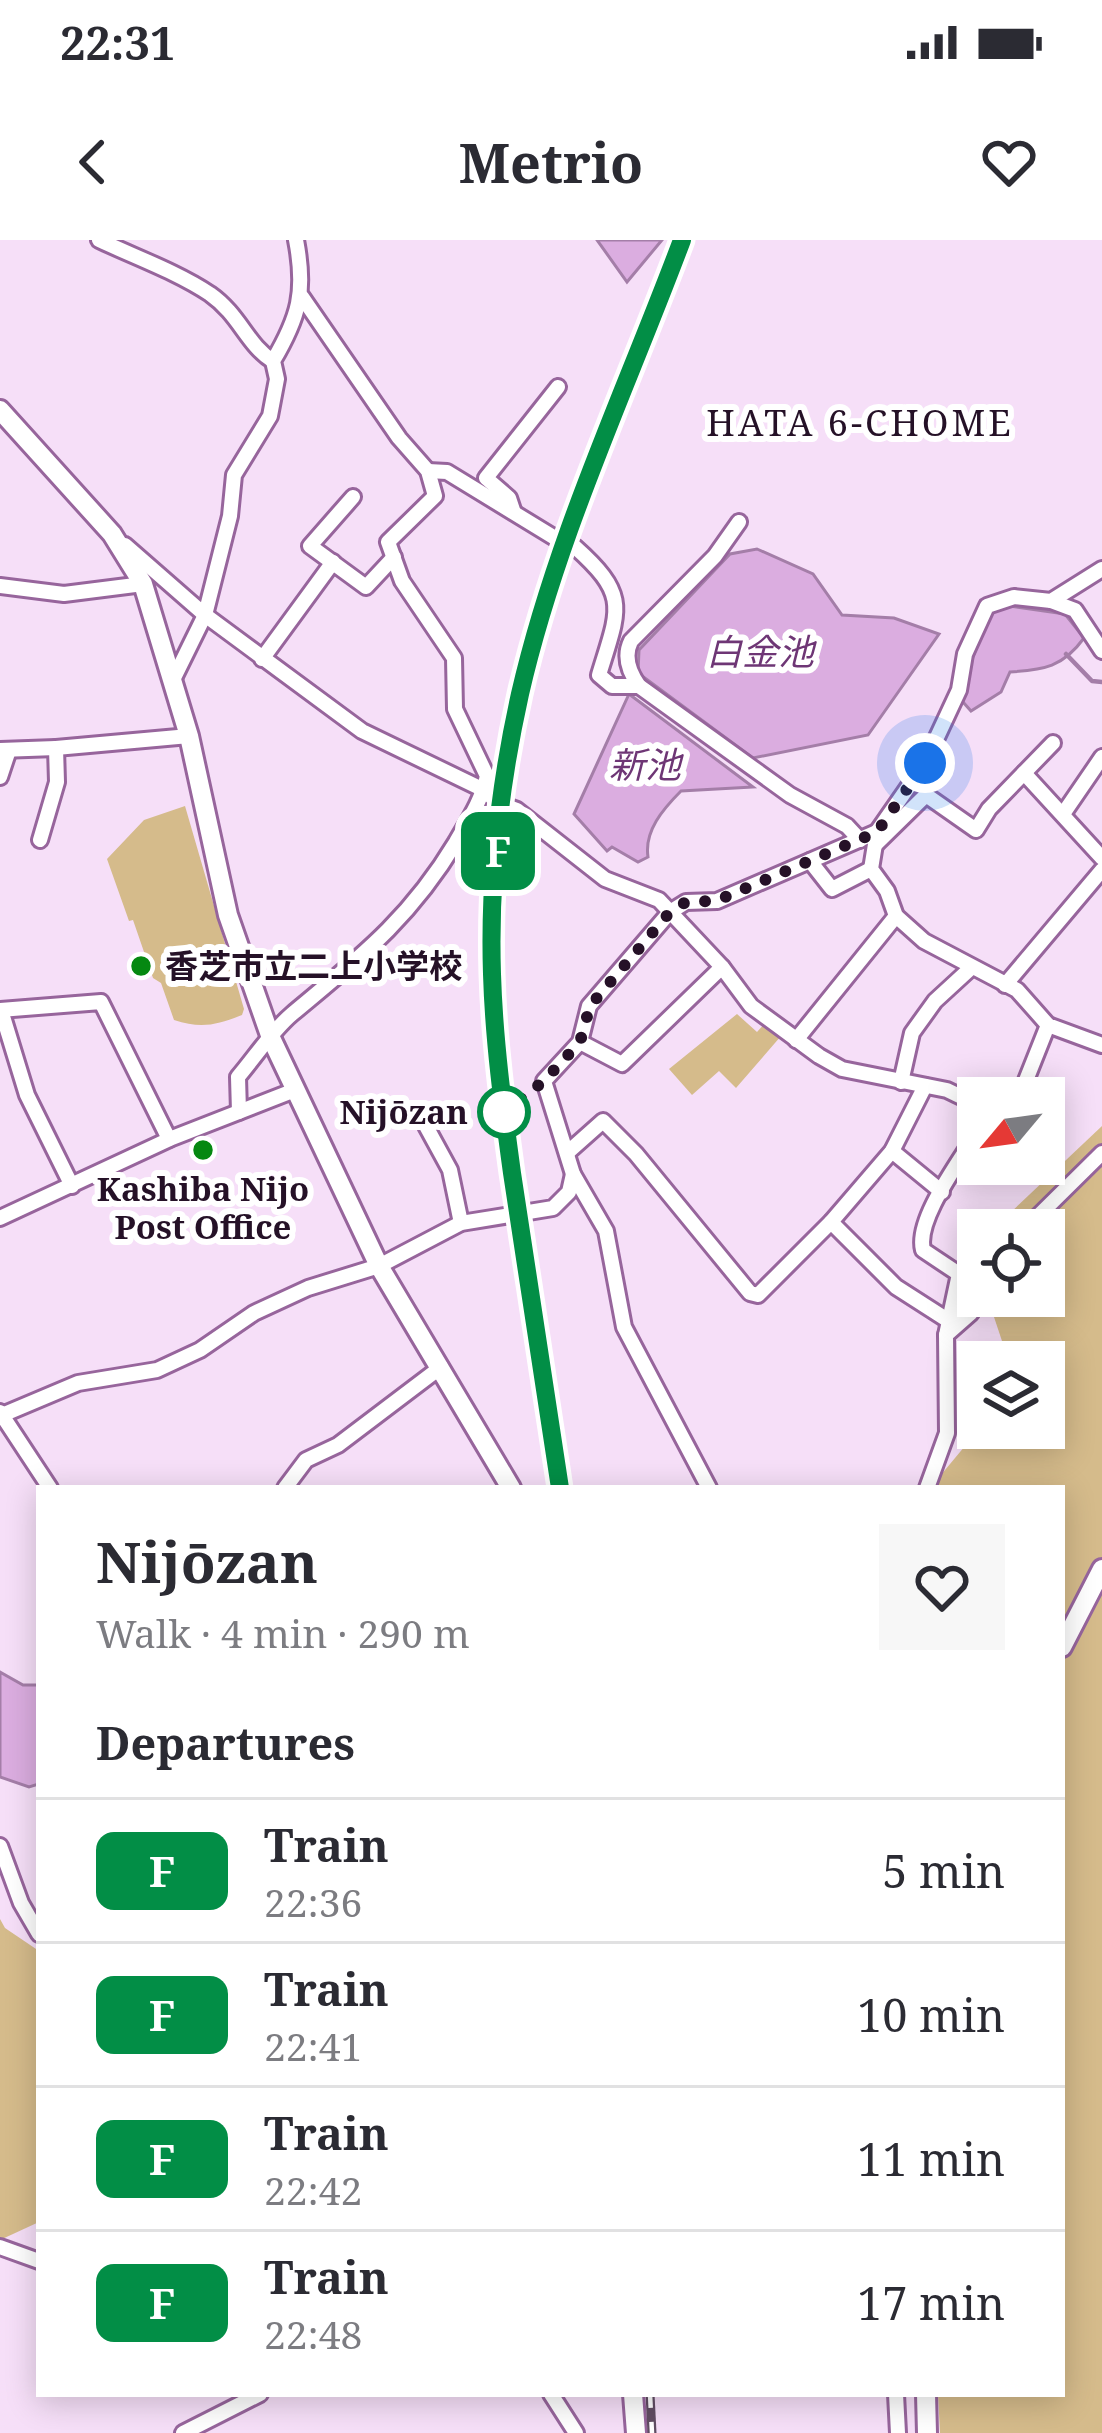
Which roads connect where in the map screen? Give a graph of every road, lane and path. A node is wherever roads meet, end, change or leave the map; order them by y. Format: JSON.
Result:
{"nodes":[{"id":1,"x":99,"y":240,"type":"edge"},
{"id":2,"x":296,"y":240,"type":"edge"},
{"id":3,"x":302,"y":297,"type":"junction"},
{"id":4,"x":273,"y":362,"type":"junction"},
{"id":5,"x":558,"y":387,"type":"dead end"},
{"id":6,"x":1,"y":412,"type":"edge"},
{"id":7,"x":428,"y":471,"type":"junction"},
{"id":8,"x":353,"y":497,"type":"dead end"},
{"id":9,"x":513,"y":509,"type":"junction"},
{"id":10,"x":739,"y":522,"type":"dead end"},
{"id":11,"x":112,"y":534,"type":"junction"},
{"id":12,"x":555,"y":538,"type":"dead end"},
{"id":13,"x":575,"y":547,"type":"dead end"},
{"id":14,"x":394,"y":557,"type":"junction"},
{"id":15,"x":333,"y":562,"type":"junction"},
{"id":16,"x":1102,"y":569,"type":"edge"},
{"id":17,"x":143,"y":584,"type":"junction"},
{"id":18,"x":0,"y":586,"type":"edge"},
{"id":19,"x":1051,"y":601,"type":"junction"},
{"id":20,"x":206,"y":615,"type":"junction"},
{"id":21,"x":1102,"y":651,"type":"edge"},
{"id":22,"x":262,"y":659,"type":"junction"},
{"id":23,"x":173,"y":680,"type":"junction"},
{"id":24,"x":639,"y":686,"type":"junction"},
{"id":25,"x":189,"y":736,"type":"junction"},
{"id":26,"x":1053,"y":743,"type":"dead end"},
{"id":27,"x":56,"y":748,"type":"junction"},
{"id":28,"x":4,"y":750,"type":"edge"},
{"id":29,"x":1102,"y":757,"type":"edge"},
{"id":30,"x":1024,"y":773,"type":"junction"},
{"id":31,"x":0,"y":777,"type":"edge"},
{"id":32,"x":484,"y":790,"type":"junction"},
{"id":33,"x":1063,"y":814,"type":"junction"},
{"id":34,"x":870,"y":839,"type":"junction"},
{"id":35,"x":40,"y":841,"type":"dead end"},
{"id":36,"x":1102,"y":858,"type":"edge"},
{"id":37,"x":810,"y":861,"type":"junction"},
{"id":38,"x":871,"y":869,"type":"junction"},
{"id":39,"x":1102,"y":870,"type":"edge"},
{"id":40,"x":670,"y":912,"type":"junction"},
{"id":41,"x":896,"y":916,"type":"junction"},
{"id":42,"x":722,"y":967,"type":"junction"},
{"id":43,"x":972,"y":967,"type":"junction"},
{"id":44,"x":1005,"y":985,"type":"junction"},
{"id":45,"x":1,"y":1010,"type":"edge"},
{"id":46,"x":1048,"y":1025,"type":"junction"},
{"id":47,"x":271,"y":1038,"type":"junction"},
{"id":48,"x":796,"y":1040,"type":"junction"},
{"id":49,"x":580,"y":1042,"type":"junction"},
{"id":50,"x":1102,"y":1045,"type":"edge"},
{"id":51,"x":1027,"y":1077,"type":"edge"},
{"id":52,"x":901,"y":1082,"type":"junction"},
{"id":53,"x":925,"y":1086,"type":"junction"},
{"id":54,"x":295,"y":1090,"type":"junction"},
{"id":55,"x":957,"y":1095,"type":"edge"},
{"id":56,"x":239,"y":1112,"type":"junction"},
{"id":57,"x":426,"y":1126,"type":"dead end"},
{"id":58,"x":170,"y":1139,"type":"junction"},
{"id":59,"x":892,"y":1151,"type":"junction"},
{"id":60,"x":567,"y":1153,"type":"junction"},
{"id":61,"x":1102,"y":1153,"type":"edge"},
{"id":62,"x":957,"y":1167,"type":"edge"},
{"id":63,"x":573,"y":1174,"type":"junction"},
{"id":64,"x":72,"y":1186,"type":"junction"},
{"id":65,"x":942,"y":1192,"type":"junction"},
{"id":66,"x":1045,"y":1209,"type":"edge"},
{"id":67,"x":0,"y":1218,"type":"edge"},
{"id":68,"x":831,"y":1222,"type":"junction"},
{"id":69,"x":461,"y":1223,"type":"junction"},
{"id":70,"x":379,"y":1266,"type":"junction"},
{"id":71,"x":965,"y":1317,"type":"edge"},
{"id":72,"x":948,"y":1328,"type":"junction"},
{"id":73,"x":441,"y":1367,"type":"junction"},
{"id":74,"x":1,"y":1414,"type":"edge"},
{"id":75,"x":48,"y":1485,"type":"edge"},
{"id":76,"x":287,"y":1485,"type":"edge"},
{"id":77,"x":509,"y":1485,"type":"edge"},
{"id":78,"x":707,"y":1485,"type":"edge"},
{"id":79,"x":928,"y":1485,"type":"edge"},
{"id":80,"x":1102,"y":1569,"type":"edge"},
{"id":81,"x":1065,"y":1641,"type":"edge"},
{"id":82,"x":0,"y":1846,"type":"edge"},
{"id":83,"x":36,"y":1929,"type":"edge"},
{"id":84,"x":0,"y":2247,"type":"edge"},
{"id":85,"x":36,"y":2260,"type":"edge"},
{"id":86,"x":254,"y":2397,"type":"edge"},
{"id":87,"x":553,"y":2397,"type":"edge"},
{"id":88,"x":633,"y":2397,"type":"edge"},
{"id":89,"x":896,"y":2397,"type":"edge"},
{"id":90,"x":926,"y":2397,"type":"edge"},
{"id":91,"x":183,"y":2433,"type":"edge"},
{"id":92,"x":576,"y":2433,"type":"edge"},
{"id":93,"x":636,"y":2433,"type":"edge"},
{"id":94,"x":898,"y":2433,"type":"edge"},
{"id":95,"x":927,"y":2433,"type":"edge"}],
"edges":[{"from":1,"to":4,"type":"street"},
{"from":2,"to":3,"type":"street"},
{"from":3,"to":4,"type":"street"},
{"from":3,"to":7,"type":"street"},
{"from":4,"to":20,"type":"street"},
{"from":5,"to":9,"type":"street"},
{"from":6,"to":11,"type":"highway"},
{"from":7,"to":9,"type":"street"},
{"from":7,"to":14,"type":"street"},
{"from":8,"to":15,"type":"street"},
{"from":9,"to":12,"type":"street"},
{"from":10,"to":24,"type":"street"},
{"from":11,"to":17,"type":"highway"},
{"from":11,"to":20,"type":"street"},
{"from":13,"to":24,"type":"street"},
{"from":14,"to":15,"type":"street"},
{"from":14,"to":32,"type":"street"},
{"from":15,"to":22,"type":"street"},
{"from":16,"to":19,"type":"street"},
{"from":17,"to":18,"type":"street"},
{"from":17,"to":23,"type":"highway"},
{"from":19,"to":21,"type":"street"},
{"from":19,"to":34,"type":"street"},
{"from":20,"to":22,"type":"street"},
{"from":20,"to":23,"type":"street"},
{"from":22,"to":32,"type":"street"},
{"from":23,"to":25,"type":"highway"},
{"from":24,"to":34,"type":"street"},
{"from":25,"to":27,"type":"street"},
{"from":25,"to":47,"type":"highway"},
{"from":26,"to":30,"type":"street"},
{"from":27,"to":28,"type":"street"},
{"from":27,"to":35,"type":"street"},
{"from":28,"to":31,"type":"street"},
{"from":29,"to":33,"type":"street"},
{"from":30,"to":33,"type":"street"},
{"from":30,"to":34,"type":"street"},
{"from":32,"to":40,"type":"street"},
{"from":32,"to":47,"type":"street"},
{"from":33,"to":36,"type":"street"},
{"from":34,"to":37,"type":"street"},
{"from":34,"to":38,"type":"street"},
{"from":37,"to":38,"type":"street"},
{"from":37,"to":40,"type":"street"},
{"from":38,"to":41,"type":"street"},
{"from":39,"to":44,"type":"street"},
{"from":40,"to":42,"type":"street"},
{"from":40,"to":49,"type":"street"},
{"from":41,"to":43,"type":"street"},
{"from":41,"to":48,"type":"street"},
{"from":42,"to":48,"type":"street"},
{"from":42,"to":49,"type":"street"},
{"from":43,"to":44,"type":"street"},
{"from":43,"to":52,"type":"street"},
{"from":44,"to":46,"type":"street"},
{"from":45,"to":58,"type":"street"},
{"from":45,"to":64,"type":"street"},
{"from":46,"to":50,"type":"street"},
{"from":46,"to":51,"type":"street"},
{"from":47,"to":54,"type":"highway"},
{"from":47,"to":56,"type":"street"},
{"from":48,"to":52,"type":"street"},
{"from":49,"to":60,"type":"street"},
{"from":52,"to":53,"type":"street"},
{"from":53,"to":55,"type":"street"},
{"from":53,"to":59,"type":"street"},
{"from":54,"to":56,"type":"street"},
{"from":54,"to":70,"type":"highway"},
{"from":56,"to":58,"type":"street"},
{"from":57,"to":69,"type":"street"},
{"from":58,"to":64,"type":"street"},
{"from":59,"to":65,"type":"street"},
{"from":59,"to":68,"type":"street"},
{"from":60,"to":63,"type":"street"},
{"from":60,"to":68,"type":"street"},
{"from":61,"to":66,"type":"street"},
{"from":62,"to":65,"type":"street"},
{"from":63,"to":69,"type":"street"},
{"from":63,"to":78,"type":"street"},
{"from":64,"to":67,"type":"street"},
{"from":65,"to":72,"type":"street"},
{"from":68,"to":72,"type":"street"},
{"from":69,"to":70,"type":"street"},
{"from":70,"to":73,"type":"highway"},
{"from":70,"to":74,"type":"street"},
{"from":71,"to":72,"type":"street"},
{"from":72,"to":79,"type":"street"},
{"from":73,"to":76,"type":"street"},
{"from":73,"to":77,"type":"highway"},
{"from":74,"to":75,"type":"street"},
{"from":80,"to":81,"type":"highway"},
{"from":82,"to":83,"type":"street"},
{"from":84,"to":85,"type":"street"},
{"from":86,"to":91,"type":"street"},
{"from":87,"to":92,"type":"street"},
{"from":88,"to":93,"type":"highway"},
{"from":89,"to":94,"type":"street"},
{"from":90,"to":95,"type":"highway"}]}
